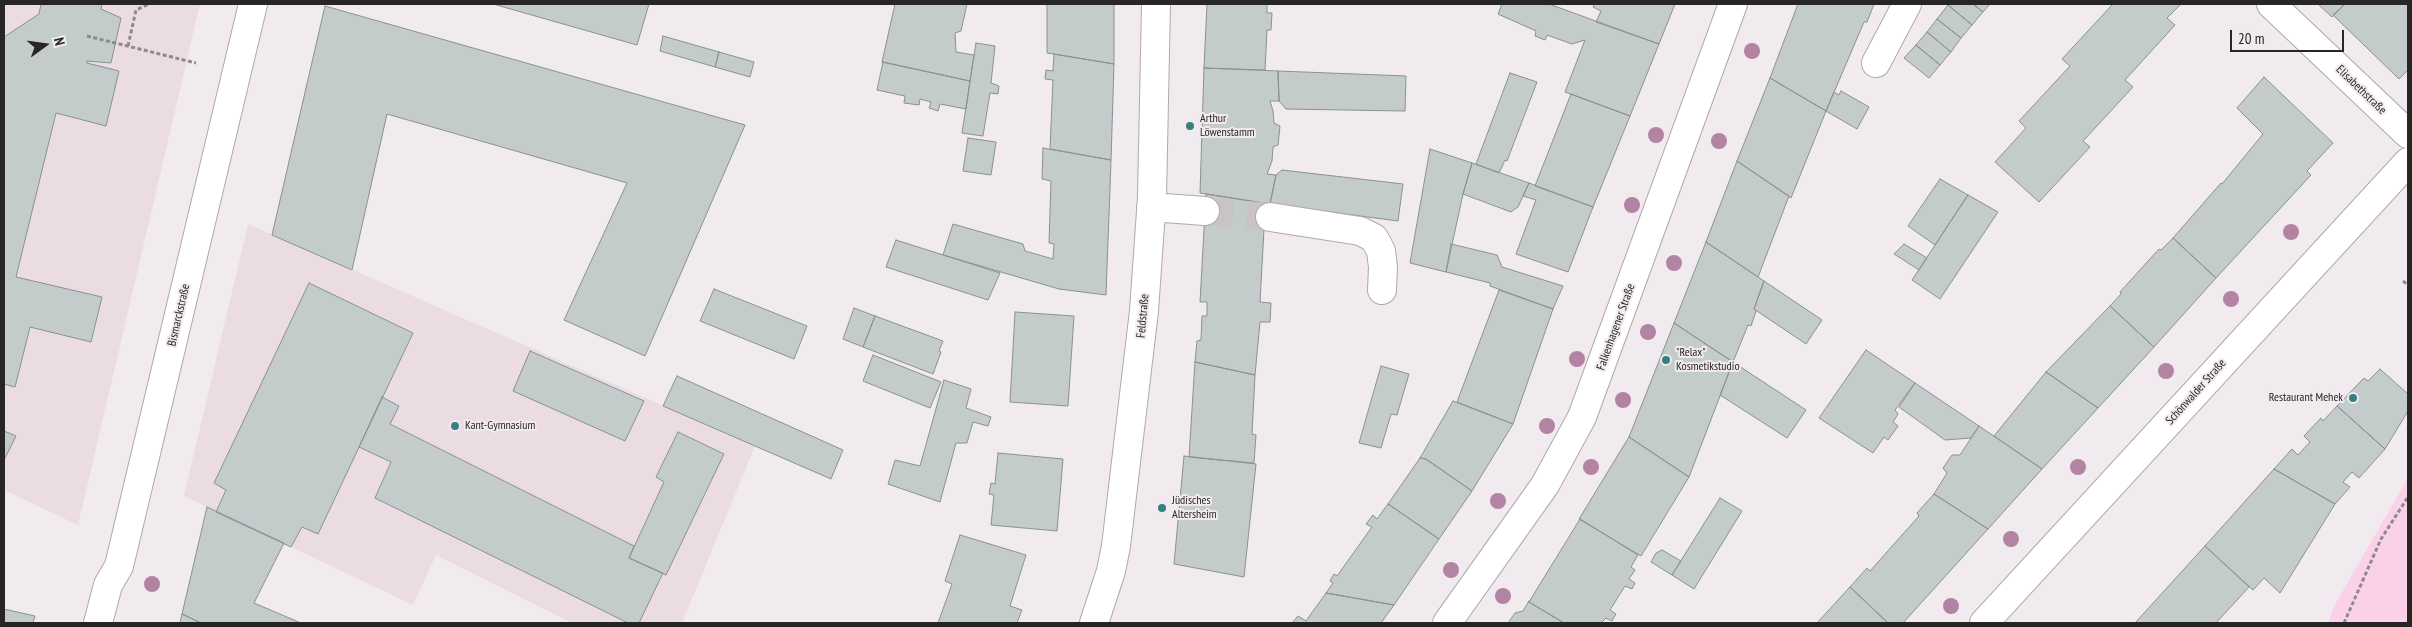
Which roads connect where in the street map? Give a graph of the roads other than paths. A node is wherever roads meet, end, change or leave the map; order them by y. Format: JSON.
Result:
{"nodes":[{"id":1,"x":253,"y":4,"type":"edge"},
{"id":2,"x":1156,"y":4,"type":"edge"},
{"id":3,"x":1733,"y":4,"type":"edge"},
{"id":4,"x":1907,"y":4,"type":"edge"},
{"id":5,"x":2271,"y":4,"type":"edge"},
{"id":6,"x":1876,"y":63,"type":"dead end"},
{"id":7,"x":2408,"y":134,"type":"edge"},
{"id":8,"x":2408,"y":162,"type":"edge"},
{"id":9,"x":1151,"y":207,"type":"junction"},
{"id":10,"x":1205,"y":211,"type":"tunnel mouth"},
{"id":11,"x":1270,"y":217,"type":"tunnel mouth"},
{"id":12,"x":1382,"y":290,"type":"dead end"},
{"id":13,"x":98,"y":623,"type":"edge"},
{"id":14,"x":1094,"y":623,"type":"edge"},
{"id":15,"x":1447,"y":623,"type":"edge"},
{"id":16,"x":1984,"y":623,"type":"edge"}],
"edges":[{"from":1,"to":13,"type":"street","name":"Bismarckstraße"},
{"from":2,"to":9,"type":"street","name":"Feldstraße"},
{"from":3,"to":15,"type":"street","name":"Falkenhagener Straße"},
{"from":4,"to":6,"type":"street"},
{"from":5,"to":7,"type":"street","name":"Elisabethstraße"},
{"from":8,"to":16,"type":"street","name":"Schönwalder Straße"},
{"from":9,"to":10,"type":"street"},
{"from":9,"to":14,"type":"street","name":"Feldstraße"},
{"from":11,"to":12,"type":"street"}]}
